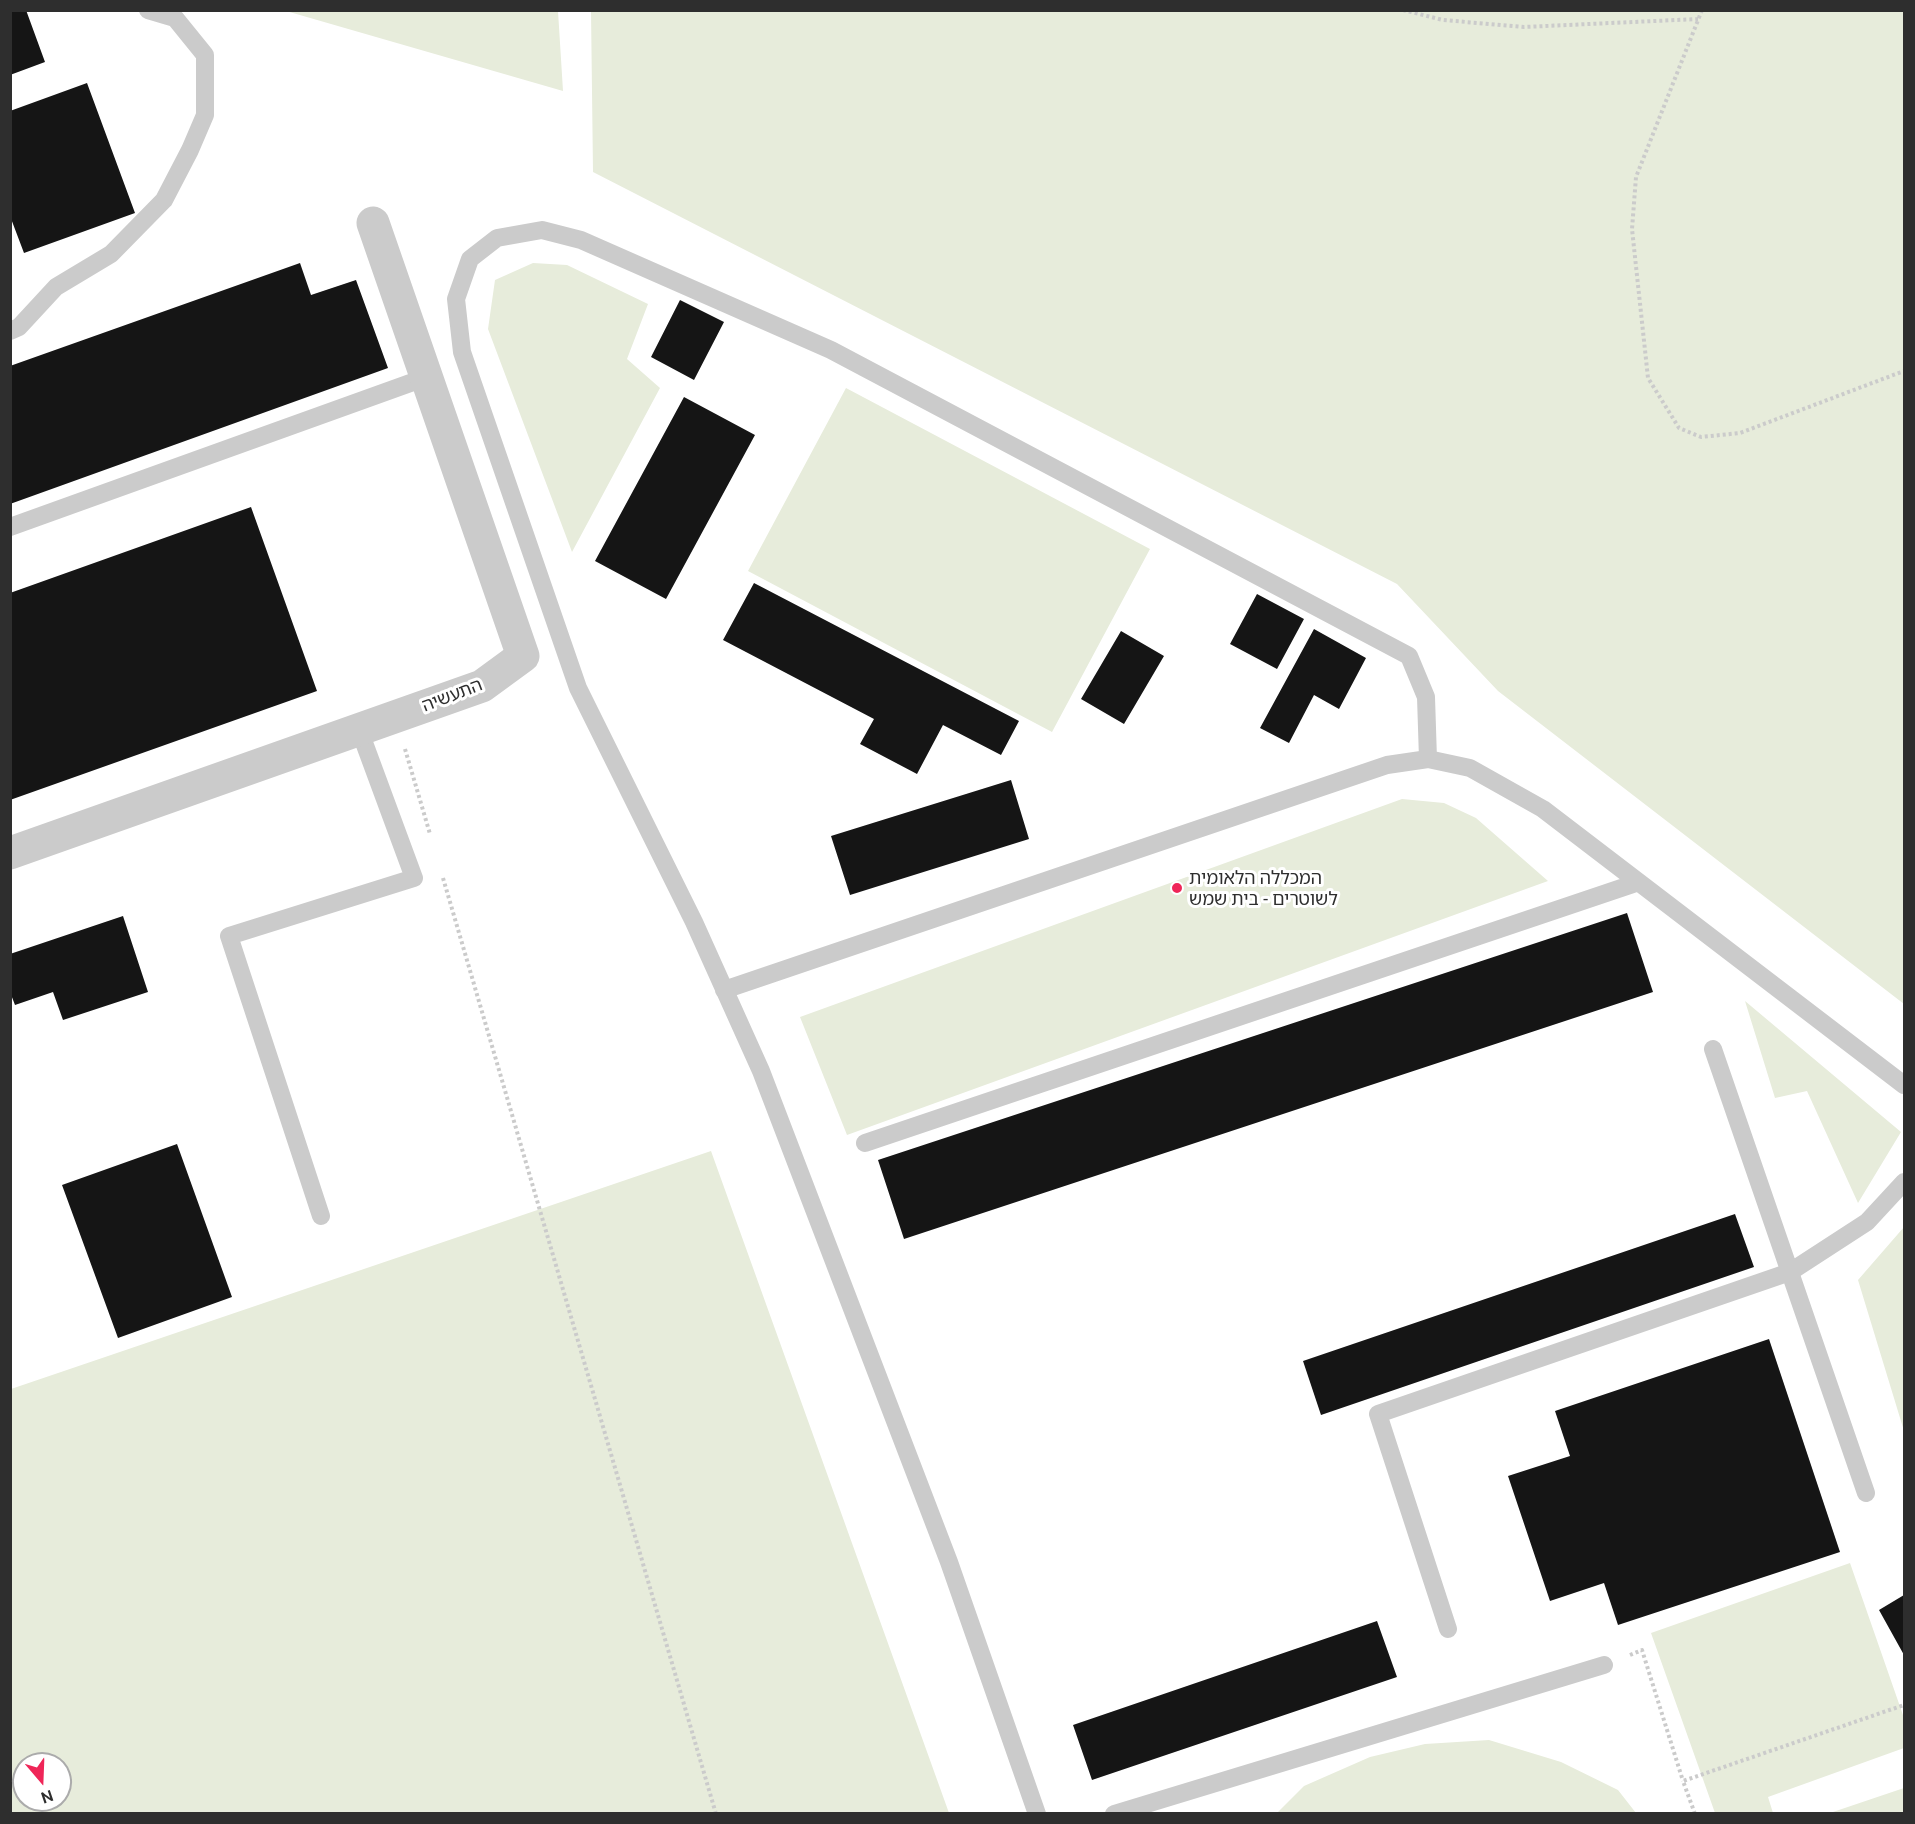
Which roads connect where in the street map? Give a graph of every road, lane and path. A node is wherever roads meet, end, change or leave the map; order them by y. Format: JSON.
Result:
{"nodes":[{"id":1,"x":148,"y":10,"type":"edge"},
{"id":2,"x":1403,"y":10,"type":"edge"},
{"id":3,"x":1702,"y":10,"type":"edge"},
{"id":4,"x":1698,"y":19,"type":"junction"},
{"id":5,"x":373,"y":223,"type":"dead end"},
{"id":6,"x":10,"y":331,"type":"edge"},
{"id":7,"x":1905,"y":371,"type":"edge"},
{"id":8,"x":427,"y":377,"type":"junction"},
{"id":9,"x":10,"y":526,"type":"edge"},
{"id":10,"x":396,"y":716,"type":"junction"},
{"id":11,"x":359,"y":729,"type":"junction"},
{"id":12,"x":1428,"y":759,"type":"junction"},
{"id":13,"x":433,"y":842,"type":"dead end"},
{"id":14,"x":10,"y":853,"type":"edge"},
{"id":15,"x":442,"y":876,"type":"dead end"},
{"id":16,"x":1639,"y":882,"type":"junction"},
{"id":17,"x":724,"y":990,"type":"junction"},
{"id":18,"x":1713,"y":1048,"type":"dead end"},
{"id":19,"x":1905,"y":1085,"type":"edge"},
{"id":20,"x":865,"y":1143,"type":"dead end"},
{"id":21,"x":1905,"y":1182,"type":"edge"},
{"id":22,"x":321,"y":1216,"type":"dead end"},
{"id":23,"x":1790,"y":1272,"type":"junction"},
{"id":24,"x":1866,"y":1493,"type":"dead end"},
{"id":25,"x":1448,"y":1629,"type":"dead end"},
{"id":26,"x":1604,"y":1665,"type":"joint"},
{"id":27,"x":1905,"y":1704,"type":"edge"},
{"id":28,"x":1683,"y":1781,"type":"junction"},
{"id":29,"x":716,"y":1814,"type":"edge"},
{"id":30,"x":1037,"y":1814,"type":"edge"},
{"id":31,"x":1114,"y":1814,"type":"edge"},
{"id":32,"x":1695,"y":1814,"type":"edge"}],
"edges":[{"from":1,"to":6,"type":"lane"},
{"from":2,"to":4,"type":"path"},
{"from":3,"to":4,"type":"path"},
{"from":4,"to":7,"type":"path"},
{"from":5,"to":8,"type":"street","name":"התעשיה"},
{"from":8,"to":9,"type":"lane"},
{"from":8,"to":10,"type":"street","name":"התעשיה"},
{"from":10,"to":11,"type":"street","name":"התעשיה"},
{"from":10,"to":13,"type":"path"},
{"from":11,"to":14,"type":"street","name":"התעשיה"},
{"from":11,"to":22,"type":"lane"},
{"from":12,"to":16,"type":"lane"},
{"from":12,"to":17,"type":"lane"},
{"from":12,"to":17,"type":"lane"},
{"from":15,"to":29,"type":"path"},
{"from":16,"to":19,"type":"lane"},
{"from":16,"to":20,"type":"lane"},
{"from":17,"to":30,"type":"lane"},
{"from":18,"to":23,"type":"lane"},
{"from":21,"to":23,"type":"lane"},
{"from":23,"to":24,"type":"lane"},
{"from":23,"to":25,"type":"lane"},
{"from":26,"to":28,"type":"path"},
{"from":26,"to":31,"type":"lane"},
{"from":27,"to":28,"type":"path"},
{"from":28,"to":32,"type":"path"}]}
